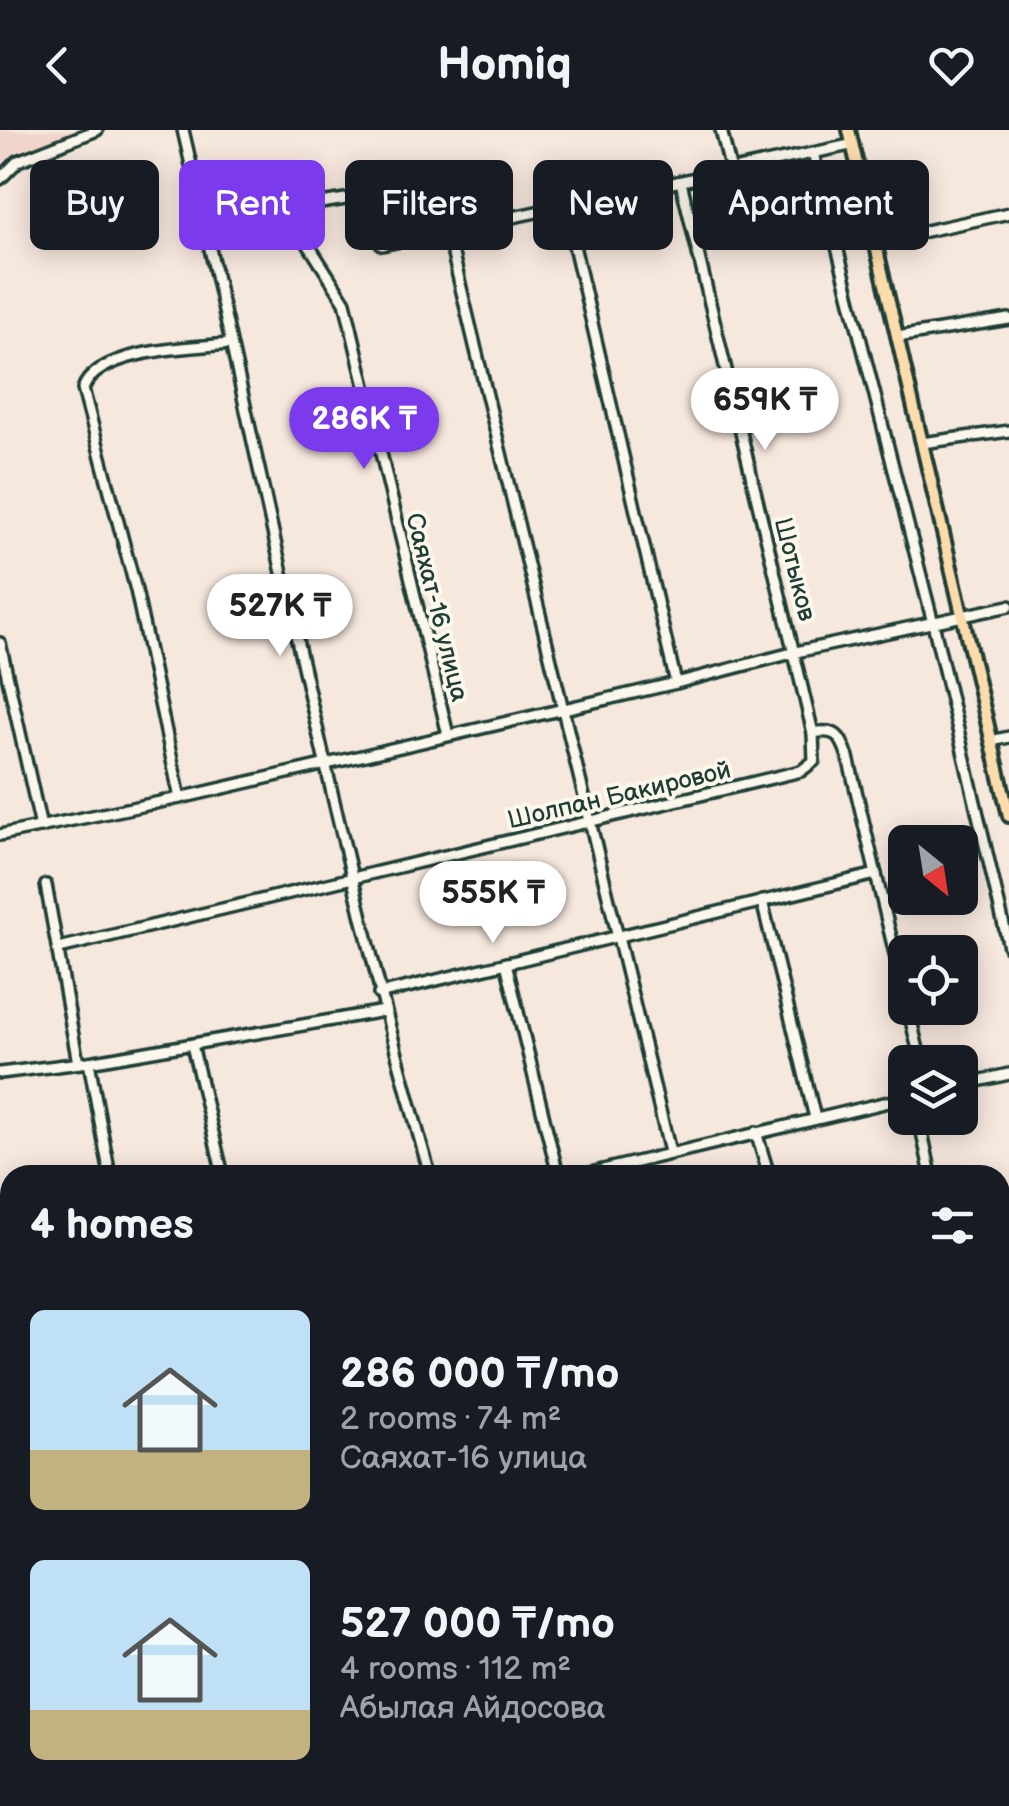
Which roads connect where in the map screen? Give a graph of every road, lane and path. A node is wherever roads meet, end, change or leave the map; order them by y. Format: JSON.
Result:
{"nodes":[{"id":1,"x":97,"y":130,"type":"edge"},
{"id":2,"x":183,"y":130,"type":"edge"},
{"id":3,"x":721,"y":130,"type":"edge"},
{"id":4,"x":849,"y":130,"type":"edge"},
{"id":5,"x":850,"y":145,"type":"junction"},
{"id":6,"x":813,"y":153,"type":"junction"},
{"id":7,"x":728,"y":160,"type":"edge"},
{"id":8,"x":781,"y":160,"type":"edge"},
{"id":9,"x":854,"y":160,"type":"edge"},
{"id":10,"x":0,"y":179,"type":"edge"},
{"id":11,"x":693,"y":179,"type":"edge"},
{"id":12,"x":681,"y":182,"type":"junction"},
{"id":13,"x":673,"y":184,"type":"edge"},
{"id":14,"x":345,"y":199,"type":"edge"},
{"id":15,"x":1009,"y":212,"type":"edge"},
{"id":16,"x":929,"y":230,"type":"edge"},
{"id":17,"x":451,"y":250,"type":"edge"},
{"id":18,"x":575,"y":250,"type":"edge"},
{"id":19,"x":877,"y":250,"type":"edge"},
{"id":20,"x":1009,"y":319,"type":"edge"},
{"id":21,"x":897,"y":337,"type":"junction"},
{"id":22,"x":230,"y":344,"type":"junction"},
{"id":23,"x":1009,"y":431,"type":"edge"},
{"id":24,"x":922,"y":443,"type":"junction"},
{"id":25,"x":1009,"y":606,"type":"edge"},
{"id":26,"x":962,"y":617,"type":"junction"},
{"id":27,"x":933,"y":623,"type":"junction"},
{"id":28,"x":0,"y":643,"type":"edge"},
{"id":29,"x":796,"y":652,"type":"junction"},
{"id":30,"x":676,"y":683,"type":"junction"},
{"id":31,"x":561,"y":708,"type":"junction"},
{"id":32,"x":814,"y":733,"type":"junction"},
{"id":33,"x":448,"y":735,"type":"junction"},
{"id":34,"x":1009,"y":737,"type":"edge"},
{"id":35,"x":992,"y":740,"type":"junction"},
{"id":36,"x":324,"y":763,"type":"junction"},
{"id":37,"x":180,"y":798,"type":"junction"},
{"id":38,"x":1009,"y":816,"type":"edge"},
{"id":39,"x":591,"y":822,"type":"junction"},
{"id":40,"x":40,"y":827,"type":"junction"},
{"id":41,"x":0,"y":835,"type":"edge"},
{"id":42,"x":876,"y":874,"type":"junction"},
{"id":43,"x":352,"y":878,"type":"junction"},
{"id":44,"x":46,"y":885,"type":"dead end"},
{"id":45,"x":762,"y":901,"type":"junction"},
{"id":46,"x":890,"y":935,"type":"edge"},
{"id":47,"x":616,"y":936,"type":"junction"},
{"id":48,"x":1009,"y":947,"type":"edge"},
{"id":49,"x":59,"y":948,"type":"junction"},
{"id":50,"x":506,"y":963,"type":"junction"},
{"id":51,"x":379,"y":994,"type":"junction"},
{"id":52,"x":384,"y":1011,"type":"junction"},
{"id":53,"x":192,"y":1045,"type":"junction"},
{"id":54,"x":83,"y":1062,"type":"junction"},
{"id":55,"x":0,"y":1073,"type":"edge"},
{"id":56,"x":1009,"y":1074,"type":"edge"},
{"id":57,"x":978,"y":1082,"type":"edge"},
{"id":58,"x":888,"y":1102,"type":"edge"},
{"id":59,"x":814,"y":1118,"type":"junction"},
{"id":60,"x":756,"y":1132,"type":"junction"},
{"id":61,"x":923,"y":1135,"type":"edge"},
{"id":62,"x":670,"y":1152,"type":"junction"},
{"id":63,"x":108,"y":1165,"type":"edge"},
{"id":64,"x":220,"y":1165,"type":"edge"},
{"id":65,"x":427,"y":1165,"type":"edge"},
{"id":66,"x":556,"y":1165,"type":"edge"},
{"id":67,"x":620,"y":1165,"type":"edge"},
{"id":68,"x":767,"y":1165,"type":"edge"},
{"id":69,"x":929,"y":1165,"type":"edge"}],
"edges":[{"from":1,"to":10,"type":"street"},
{"from":2,"to":22,"type":"street"},
{"from":3,"to":7,"type":"street"},
{"from":4,"to":5,"type":"main road"},
{"from":5,"to":6,"type":"street"},
{"from":5,"to":9,"type":"main road"},
{"from":6,"to":8,"type":"street"},
{"from":6,"to":27,"type":"street"},
{"from":11,"to":12,"type":"street"},
{"from":12,"to":13,"type":"street"},
{"from":12,"to":29,"type":"street","name":"Шотыков"},
{"from":14,"to":33,"type":"street","name":"Саяхат-16 улица"},
{"from":15,"to":16,"type":"street"},
{"from":17,"to":31,"type":"street"},
{"from":18,"to":30,"type":"street"},
{"from":19,"to":21,"type":"main road"},
{"from":20,"to":21,"type":"street"},
{"from":21,"to":24,"type":"main road"},
{"from":22,"to":36,"type":"street"},
{"from":22,"to":37,"type":"street"},
{"from":23,"to":24,"type":"street"},
{"from":24,"to":26,"type":"main road"},
{"from":25,"to":26,"type":"street"},
{"from":26,"to":27,"type":"street"},
{"from":26,"to":35,"type":"main road"},
{"from":27,"to":29,"type":"street"},
{"from":27,"to":48,"type":"street"},
{"from":28,"to":40,"type":"street"},
{"from":29,"to":30,"type":"street"},
{"from":29,"to":32,"type":"street","name":"Шотыков"},
{"from":30,"to":31,"type":"street"},
{"from":31,"to":33,"type":"street"},
{"from":31,"to":39,"type":"street"},
{"from":32,"to":39,"type":"street","name":"Шолпан Бакировой"},
{"from":32,"to":42,"type":"street"},
{"from":33,"to":36,"type":"street"},
{"from":34,"to":35,"type":"street"},
{"from":35,"to":38,"type":"main road"},
{"from":36,"to":37,"type":"street"},
{"from":36,"to":43,"type":"street"},
{"from":37,"to":40,"type":"street"},
{"from":39,"to":43,"type":"street","name":"Шолпан Бакировой"},
{"from":39,"to":47,"type":"street"},
{"from":40,"to":41,"type":"street"},
{"from":42,"to":45,"type":"street"},
{"from":42,"to":46,"type":"street"},
{"from":43,"to":49,"type":"street","name":"Шолпан Бакировой"},
{"from":43,"to":51,"type":"street"},
{"from":44,"to":49,"type":"street"},
{"from":45,"to":47,"type":"street"},
{"from":45,"to":59,"type":"street"},
{"from":47,"to":50,"type":"street"},
{"from":47,"to":62,"type":"street"},
{"from":49,"to":54,"type":"street"},
{"from":50,"to":51,"type":"street"},
{"from":50,"to":66,"type":"street"},
{"from":51,"to":52,"type":"street"},
{"from":52,"to":53,"type":"street"},
{"from":52,"to":65,"type":"street"},
{"from":53,"to":54,"type":"street"},
{"from":53,"to":64,"type":"street"},
{"from":54,"to":55,"type":"street"},
{"from":54,"to":63,"type":"street"},
{"from":56,"to":57,"type":"street"},
{"from":58,"to":59,"type":"street"},
{"from":59,"to":60,"type":"street"},
{"from":60,"to":62,"type":"street"},
{"from":60,"to":68,"type":"street"},
{"from":61,"to":69,"type":"street"},
{"from":62,"to":67,"type":"street"}]}
